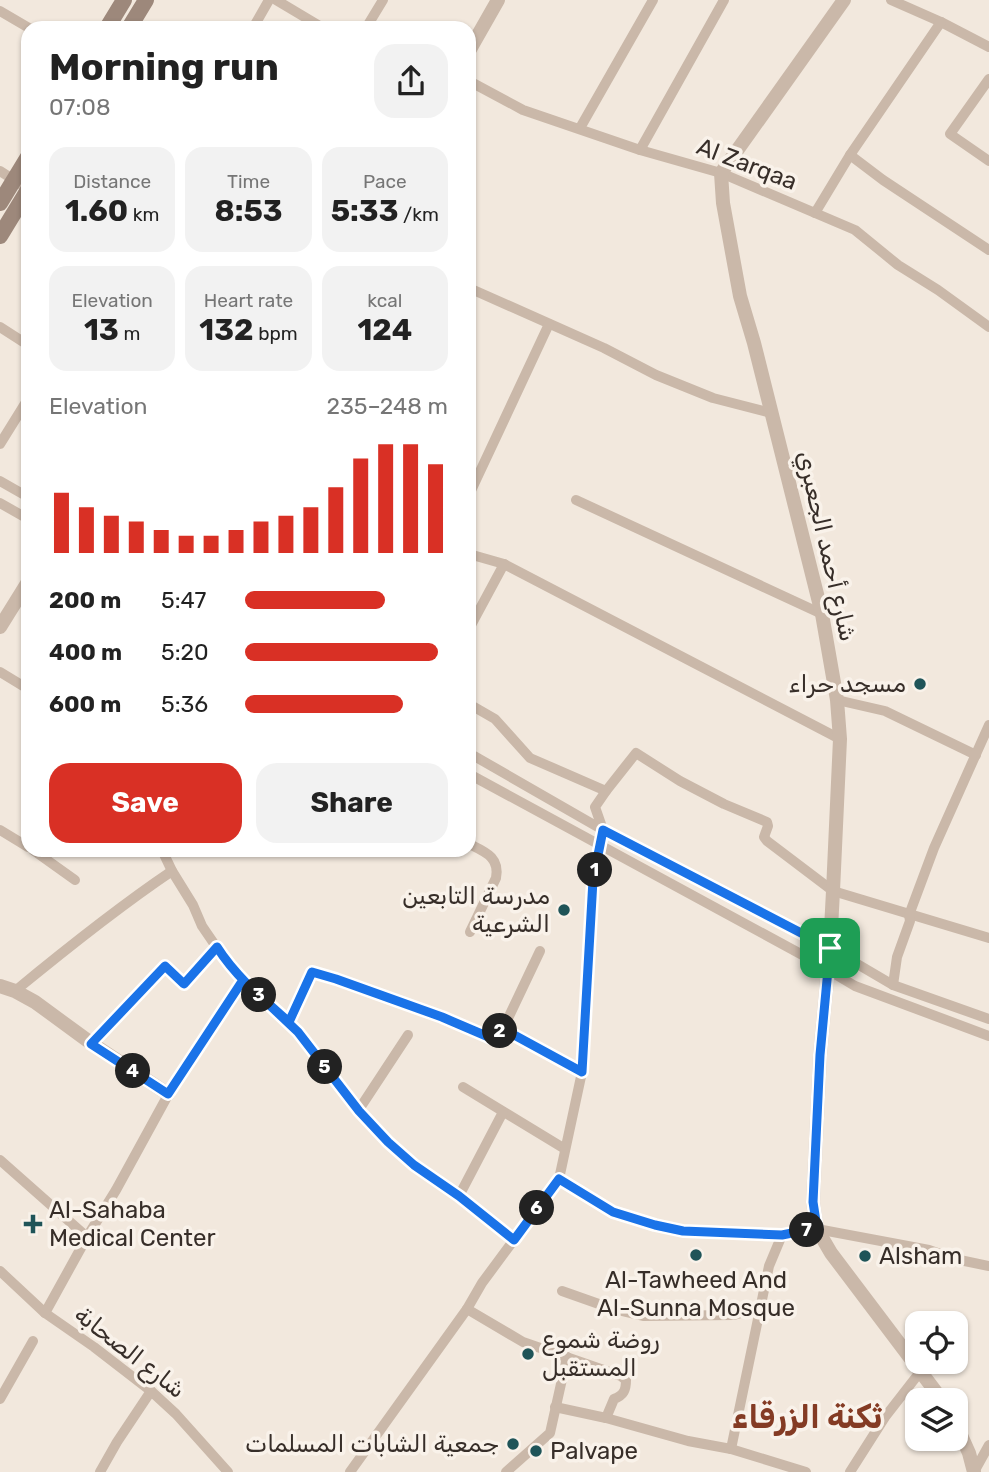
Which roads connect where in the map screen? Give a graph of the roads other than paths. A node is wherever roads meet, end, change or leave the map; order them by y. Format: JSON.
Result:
{"nodes":[{"id":1,"x":124,"y":0,"type":"edge"},
{"id":2,"x":146,"y":0,"type":"edge"},
{"id":3,"x":269,"y":0,"type":"edge"},
{"id":4,"x":276,"y":0,"type":"edge"},
{"id":5,"x":383,"y":0,"type":"edge"},
{"id":6,"x":498,"y":0,"type":"edge"},
{"id":7,"x":653,"y":0,"type":"edge"},
{"id":8,"x":724,"y":0,"type":"edge"},
{"id":9,"x":844,"y":0,"type":"edge"},
{"id":10,"x":891,"y":0,"type":"edge"},
{"id":11,"x":0,"y":11,"type":"edge"},
{"id":12,"x":111,"y":21,"type":"edge"},
{"id":13,"x":133,"y":21,"type":"edge"},
{"id":14,"x":257,"y":21,"type":"edge"},
{"id":15,"x":311,"y":21,"type":"edge"},
{"id":16,"x":370,"y":21,"type":"edge"},
{"id":17,"x":941,"y":22,"type":"junction"},
{"id":18,"x":21,"y":23,"type":"edge"},
{"id":19,"x":476,"y":39,"type":"edge"},
{"id":20,"x":989,"y":47,"type":"edge"},
{"id":21,"x":989,"y":79,"type":"edge"},
{"id":22,"x":476,"y":85,"type":"edge"},
{"id":23,"x":580,"y":128,"type":"junction"},
{"id":24,"x":640,"y":150,"type":"junction"},
{"id":25,"x":850,"y":155,"type":"junction"},
{"id":26,"x":989,"y":161,"type":"edge"},
{"id":27,"x":721,"y":173,"type":"junction"},
{"id":28,"x":18,"y":182,"type":"edge"},
{"id":29,"x":0,"y":203,"type":"edge"},
{"id":30,"x":815,"y":212,"type":"junction"},
{"id":31,"x":0,"y":236,"type":"edge"},
{"id":32,"x":989,"y":250,"type":"edge"},
{"id":33,"x":476,"y":291,"type":"edge"},
{"id":34,"x":549,"y":324,"type":"junction"},
{"id":35,"x":0,"y":327,"type":"edge"},
{"id":36,"x":989,"y":327,"type":"edge"},
{"id":37,"x":21,"y":340,"type":"edge"},
{"id":38,"x":21,"y":410,"type":"edge"},
{"id":39,"x":771,"y":414,"type":"junction"},
{"id":40,"x":0,"y":444,"type":"edge"},
{"id":41,"x":476,"y":480,"type":"edge"},
{"id":42,"x":0,"y":481,"type":"edge"},
{"id":43,"x":21,"y":493,"type":"edge"},
{"id":44,"x":576,"y":500,"type":"dead end"},
{"id":45,"x":0,"y":503,"type":"edge"},
{"id":46,"x":21,"y":515,"type":"edge"},
{"id":47,"x":476,"y":556,"type":"edge"},
{"id":48,"x":504,"y":564,"type":"junction"},
{"id":49,"x":21,"y":593,"type":"edge"},
{"id":50,"x":822,"y":614,"type":"junction"},
{"id":51,"x":476,"y":616,"type":"edge"},
{"id":52,"x":0,"y":627,"type":"edge"},
{"id":53,"x":0,"y":672,"type":"edge"},
{"id":54,"x":21,"y":685,"type":"edge"},
{"id":55,"x":837,"y":700,"type":"junction"},
{"id":56,"x":476,"y":708,"type":"edge"},
{"id":57,"x":989,"y":725,"type":"edge"},
{"id":58,"x":839,"y":739,"type":"junction"},
{"id":59,"x":975,"y":755,"type":"junction"},
{"id":60,"x":476,"y":756,"type":"edge"},
{"id":61,"x":476,"y":778,"type":"edge"},
{"id":62,"x":606,"y":791,"type":"junction"},
{"id":63,"x":0,"y":830,"type":"edge"},
{"id":64,"x":603,"y":830,"type":"junction"},
{"id":65,"x":21,"y":843,"type":"edge"},
{"id":66,"x":600,"y":845,"type":"junction"},
{"id":67,"x":476,"y":847,"type":"edge"},
{"id":68,"x":43,"y":857,"type":"edge"},
{"id":69,"x":165,"y":857,"type":"edge"},
{"id":70,"x":172,"y":871,"type":"junction"},
{"id":71,"x":75,"y":880,"type":"dead end"},
{"id":72,"x":833,"y":891,"type":"junction"},
{"id":73,"x":909,"y":915,"type":"junction"},
{"id":74,"x":471,"y":932,"type":"dead end"},
{"id":75,"x":989,"y":939,"type":"edge"},
{"id":76,"x":217,"y":947,"type":"junction"},
{"id":77,"x":830,"y":948,"type":"junction"},
{"id":78,"x":540,"y":951,"type":"dead end"},
{"id":79,"x":828,"y":971,"type":"junction"},
{"id":80,"x":243,"y":980,"type":"junction"},
{"id":81,"x":893,"y":985,"type":"junction"},
{"id":82,"x":4,"y":988,"type":"edge"},
{"id":83,"x":989,"y":1018,"type":"edge"},
{"id":84,"x":289,"y":1022,"type":"junction"},
{"id":85,"x":503,"y":1029,"type":"junction"},
{"id":86,"x":408,"y":1035,"type":"dead end"},
{"id":87,"x":989,"y":1036,"type":"edge"},
{"id":88,"x":91,"y":1044,"type":"junction"},
{"id":89,"x":582,"y":1072,"type":"junction"},
{"id":90,"x":463,"y":1087,"type":"dead end"},
{"id":91,"x":168,"y":1094,"type":"junction"},
{"id":92,"x":359,"y":1111,"type":"junction"},
{"id":93,"x":503,"y":1112,"type":"junction"},
{"id":94,"x":565,"y":1149,"type":"junction"},
{"id":95,"x":0,"y":1160,"type":"edge"},
{"id":96,"x":559,"y":1179,"type":"junction"},
{"id":97,"x":459,"y":1196,"type":"junction"},
{"id":98,"x":817,"y":1228,"type":"junction"},
{"id":99,"x":782,"y":1235,"type":"junction"},
{"id":100,"x":87,"y":1237,"type":"junction"},
{"id":101,"x":514,"y":1240,"type":"junction"},
{"id":102,"x":989,"y":1266,"type":"edge"},
{"id":103,"x":0,"y":1271,"type":"edge"},
{"id":104,"x":562,"y":1291,"type":"dead end"},
{"id":105,"x":762,"y":1307,"type":"junction"},
{"id":106,"x":467,"y":1309,"type":"junction"},
{"id":107,"x":45,"y":1313,"type":"junction"},
{"id":108,"x":33,"y":1341,"type":"dead end"},
{"id":109,"x":905,"y":1352,"type":"edge"},
{"id":110,"x":567,"y":1357,"type":"junction"},
{"id":111,"x":918,"y":1374,"type":"edge"},
{"id":112,"x":922,"y":1374,"type":"edge"},
{"id":113,"x":933,"y":1388,"type":"edge"},
{"id":114,"x":151,"y":1391,"type":"junction"},
{"id":115,"x":0,"y":1399,"type":"edge"},
{"id":116,"x":555,"y":1408,"type":"junction"},
{"id":117,"x":606,"y":1418,"type":"junction"},
{"id":118,"x":989,"y":1445,"type":"edge"},
{"id":119,"x":731,"y":1450,"type":"junction"},
{"id":120,"x":968,"y":1451,"type":"edge"},
{"id":121,"x":779,"y":1468,"type":"edge"},
{"id":122,"x":100,"y":1472,"type":"edge"},
{"id":123,"x":228,"y":1472,"type":"edge"},
{"id":124,"x":350,"y":1472,"type":"edge"},
{"id":125,"x":506,"y":1472,"type":"edge"},
{"id":126,"x":806,"y":1472,"type":"edge"},
{"id":127,"x":850,"y":1472,"type":"edge"},
{"id":128,"x":974,"y":1472,"type":"edge"}],
"edges":[{"from":1,"to":12,"type":"main road"},
{"from":2,"to":13,"type":"main road"},
{"from":3,"to":14,"type":"street"},
{"from":4,"to":15,"type":"street"},
{"from":5,"to":16,"type":"street"},
{"from":6,"to":19,"type":"street"},
{"from":7,"to":23,"type":"street"},
{"from":8,"to":24,"type":"street"},
{"from":9,"to":27,"type":"street"},
{"from":10,"to":17,"type":"street"},
{"from":11,"to":18,"type":"street"},
{"from":17,"to":20,"type":"street"},
{"from":17,"to":25,"type":"street"},
{"from":21,"to":26,"type":"street"},
{"from":22,"to":23,"type":"street","name":"Al Zarqaa"},
{"from":23,"to":24,"type":"street","name":"Al Zarqaa"},
{"from":24,"to":27,"type":"street","name":"Al Zarqaa"},
{"from":25,"to":30,"type":"street"},
{"from":25,"to":32,"type":"street"},
{"from":27,"to":30,"type":"street","name":"Al Zarqaa"},
{"from":27,"to":39,"type":"street","name":"شارع أحمد الجعبري"},
{"from":28,"to":29,"type":"main road"},
{"from":28,"to":31,"type":"main road"},
{"from":30,"to":36,"type":"street","name":"Al Zarqaa"},
{"from":33,"to":34,"type":"street"},
{"from":34,"to":39,"type":"street"},
{"from":34,"to":41,"type":"street"},
{"from":35,"to":37,"type":"street"},
{"from":38,"to":40,"type":"street"},
{"from":39,"to":50,"type":"street","name":"شارع أحمد الجعبري"},
{"from":42,"to":43,"type":"street"},
{"from":44,"to":50,"type":"street"},
{"from":45,"to":46,"type":"street"},
{"from":47,"to":48,"type":"street"},
{"from":48,"to":51,"type":"street"},
{"from":48,"to":58,"type":"street"},
{"from":49,"to":52,"type":"street"},
{"from":50,"to":55,"type":"street","name":"شارع أحمد الجعبري"},
{"from":53,"to":54,"type":"street"},
{"from":55,"to":58,"type":"street","name":"شارع أحمد الجعبري"},
{"from":55,"to":59,"type":"street"},
{"from":56,"to":62,"type":"street"},
{"from":57,"to":59,"type":"street"},
{"from":58,"to":72,"type":"street","name":"شارع أحمد الجعبري"},
{"from":59,"to":73,"type":"street"},
{"from":60,"to":64,"type":"street"},
{"from":61,"to":66,"type":"street"},
{"from":62,"to":64,"type":"street"},
{"from":62,"to":72,"type":"street"},
{"from":63,"to":65,"type":"street"},
{"from":64,"to":66,"type":"street"},
{"from":64,"to":77,"type":"street"},
{"from":66,"to":79,"type":"street"},
{"from":66,"to":89,"type":"street"},
{"from":67,"to":74,"type":"street"},
{"from":68,"to":71,"type":"street"},
{"from":69,"to":70,"type":"street"},
{"from":70,"to":76,"type":"street"},
{"from":70,"to":82,"type":"street"},
{"from":72,"to":73,"type":"street"},
{"from":72,"to":77,"type":"street","name":"شارع أحمد الجعبري"},
{"from":73,"to":75,"type":"street"},
{"from":73,"to":81,"type":"street"},
{"from":76,"to":80,"type":"street"},
{"from":76,"to":88,"type":"street"},
{"from":77,"to":79,"type":"street","name":"شارع أحمد الجعبري"},
{"from":77,"to":81,"type":"street"},
{"from":78,"to":85,"type":"street"},
{"from":79,"to":87,"type":"street"},
{"from":79,"to":98,"type":"street","name":"شارع أحمد الجعبري"},
{"from":80,"to":84,"type":"street"},
{"from":80,"to":91,"type":"street"},
{"from":81,"to":83,"type":"street"},
{"from":82,"to":88,"type":"street"},
{"from":84,"to":85,"type":"street"},
{"from":84,"to":92,"type":"street"},
{"from":85,"to":89,"type":"street"},
{"from":86,"to":92,"type":"street"},
{"from":88,"to":91,"type":"street"},
{"from":89,"to":94,"type":"street"},
{"from":90,"to":93,"type":"street"},
{"from":91,"to":100,"type":"street"},
{"from":92,"to":97,"type":"street"},
{"from":93,"to":94,"type":"street"},
{"from":93,"to":97,"type":"street"},
{"from":94,"to":96,"type":"street"},
{"from":95,"to":100,"type":"street"},
{"from":96,"to":99,"type":"street"},
{"from":96,"to":101,"type":"street"},
{"from":97,"to":101,"type":"street"},
{"from":98,"to":99,"type":"street"},
{"from":98,"to":102,"type":"street"},
{"from":98,"to":109,"type":"street","name":"شارع أحمد الجعبري"},
{"from":99,"to":105,"type":"street"},
{"from":100,"to":107,"type":"street"},
{"from":101,"to":106,"type":"street"},
{"from":103,"to":107,"type":"street","name":"شارع الصحابة"},
{"from":104,"to":105,"type":"street"},
{"from":105,"to":119,"type":"street"},
{"from":106,"to":110,"type":"street"},
{"from":106,"to":124,"type":"street"},
{"from":107,"to":114,"type":"street","name":"شارع الصحابة"},
{"from":108,"to":115,"type":"street"},
{"from":110,"to":116,"type":"street"},
{"from":110,"to":117,"type":"street"},
{"from":111,"to":127,"type":"street"},
{"from":112,"to":113,"type":"street","name":"شارع أحمد الجعبري"},
{"from":114,"to":122,"type":"street"},
{"from":114,"to":123,"type":"street","name":"شارع الصحابة"},
{"from":116,"to":117,"type":"street"},
{"from":116,"to":125,"type":"street"},
{"from":117,"to":119,"type":"street"},
{"from":118,"to":128,"type":"street"},
{"from":119,"to":121,"type":"street"},
{"from":120,"to":128,"type":"street"},
{"from":121,"to":126,"type":"street"}]}
